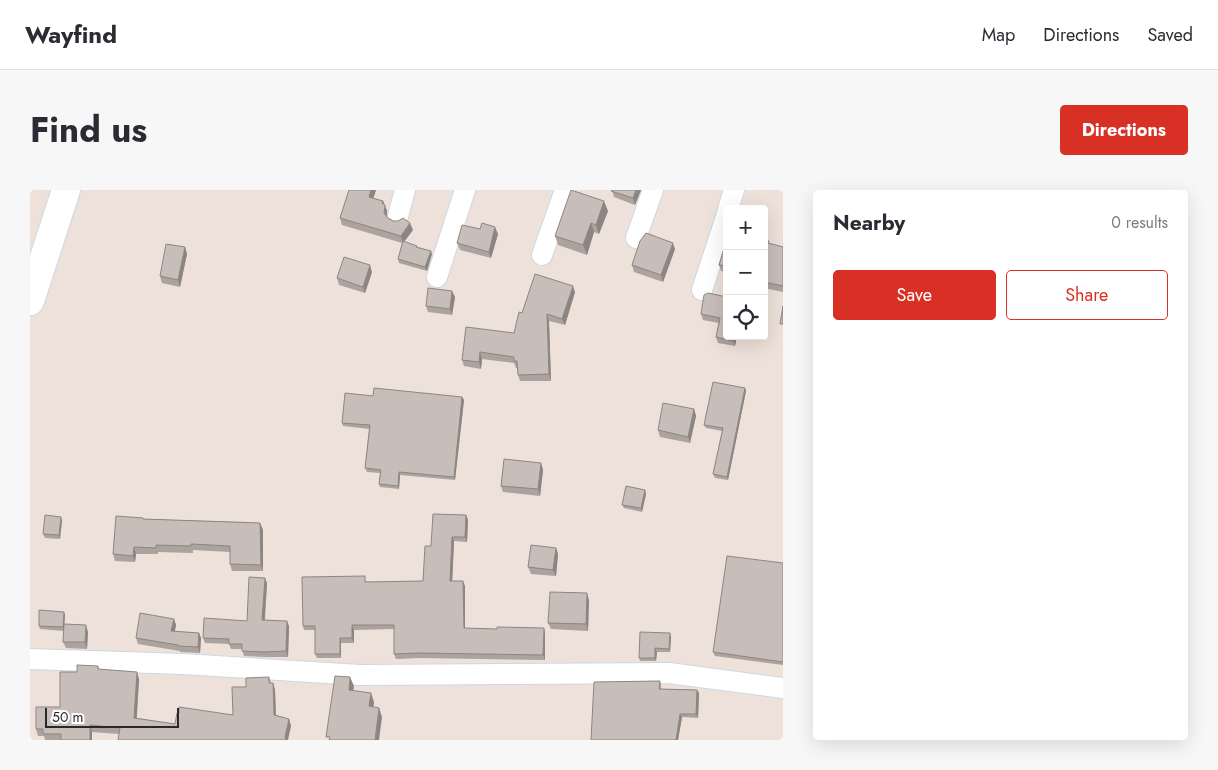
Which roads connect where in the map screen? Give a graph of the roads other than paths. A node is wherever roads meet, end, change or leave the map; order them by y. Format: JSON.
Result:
{"nodes":[{"id":1,"x":66,"y":190,"type":"edge"},
{"id":2,"x":405,"y":190,"type":"edge"},
{"id":3,"x":466,"y":190,"type":"edge"},
{"id":4,"x":565,"y":190,"type":"edge"},
{"id":5,"x":652,"y":190,"type":"edge"},
{"id":6,"x":734,"y":190,"type":"edge"},
{"id":7,"x":729,"y":205,"type":"edge"},
{"id":8,"x":398,"y":216,"type":"dead end"},
{"id":9,"x":723,"y":226,"type":"edge"},
{"id":10,"x":636,"y":238,"type":"dead end"},
{"id":11,"x":542,"y":255,"type":"dead end"},
{"id":12,"x":437,"y":277,"type":"dead end"},
{"id":13,"x":702,"y":290,"type":"dead end"},
{"id":14,"x":30,"y":301,"type":"edge"},
{"id":15,"x":30,"y":659,"type":"edge"},
{"id":16,"x":783,"y":688,"type":"edge"}],
"edges":[{"from":1,"to":14,"type":"main road"},
{"from":2,"to":8,"type":"street"},
{"from":3,"to":12,"type":"street"},
{"from":4,"to":11,"type":"street"},
{"from":5,"to":10,"type":"street"},
{"from":6,"to":7,"type":"street"},
{"from":9,"to":13,"type":"street"},
{"from":15,"to":16,"type":"street"}]}
